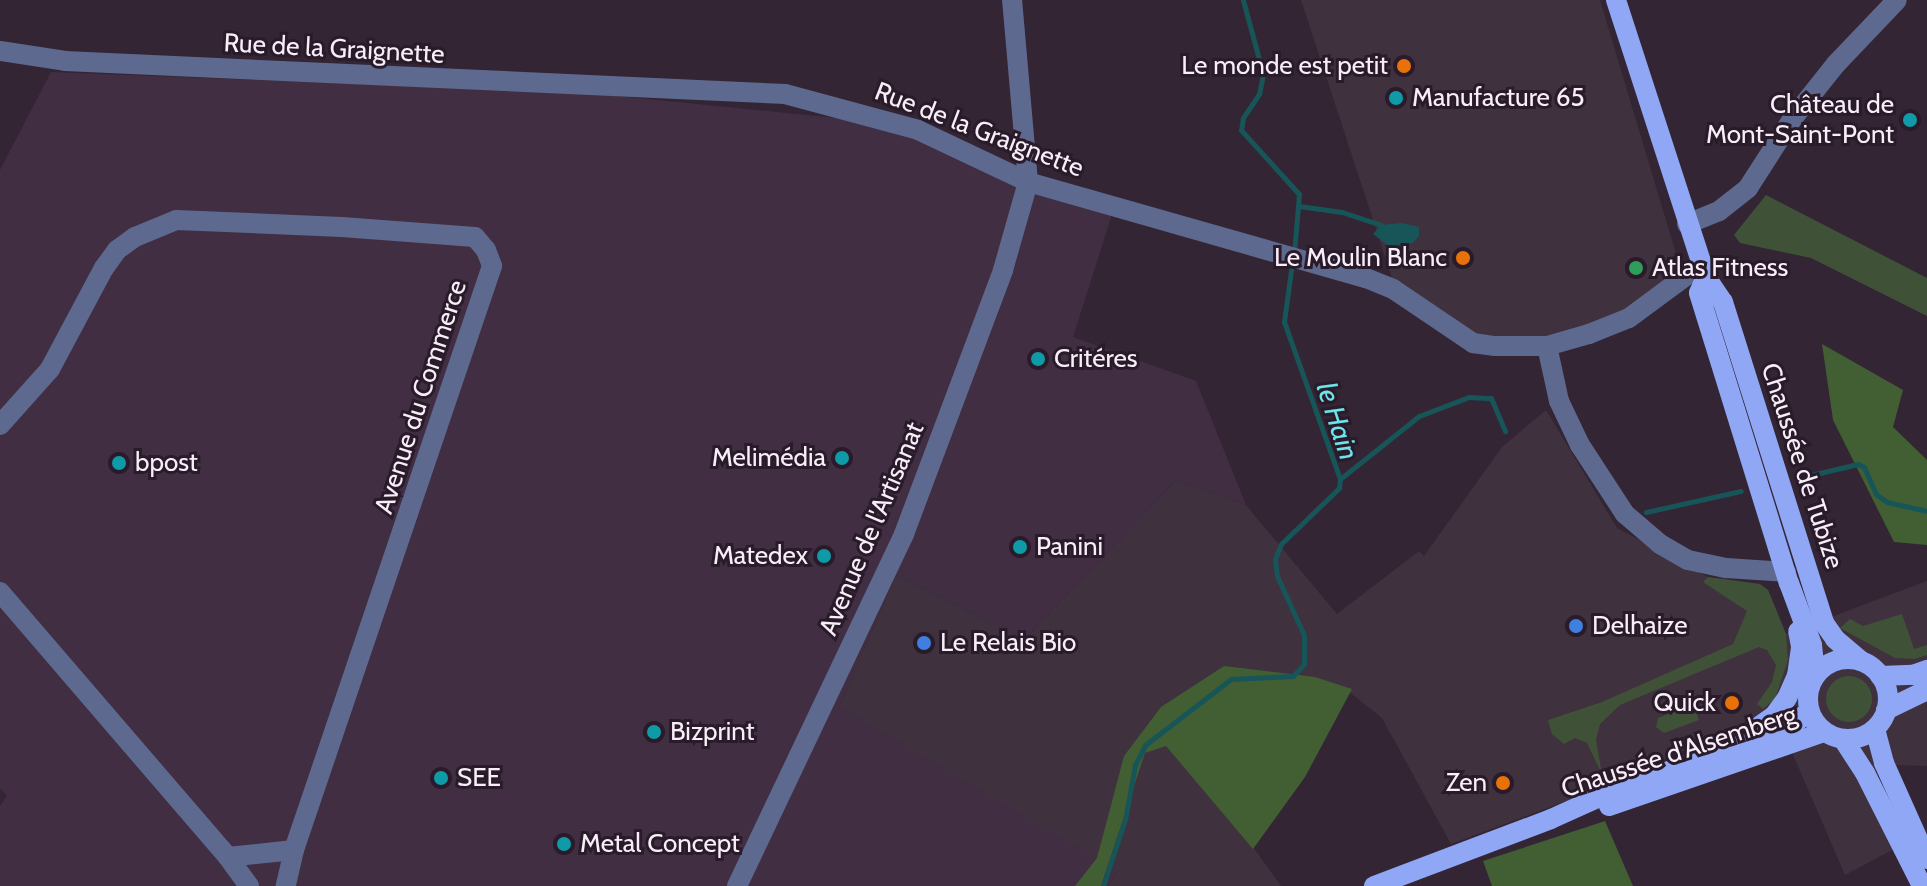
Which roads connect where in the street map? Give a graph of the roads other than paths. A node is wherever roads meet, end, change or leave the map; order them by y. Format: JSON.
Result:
{"nodes":[{"id":1,"x":1012,"y":0,"type":"edge"},
{"id":2,"x":1616,"y":0,"type":"edge"},
{"id":3,"x":1897,"y":0,"type":"edge"},
{"id":4,"x":0,"y":51,"type":"edge"},
{"id":5,"x":1028,"y":182,"type":"junction"},
{"id":6,"x":1687,"y":224,"type":"junction"},
{"id":7,"x":1704,"y":271,"type":"junction"},
{"id":8,"x":1547,"y":346,"type":"junction"},
{"id":9,"x":0,"y":425,"type":"edge"},
{"id":10,"x":1788,"y":578,"type":"junction"},
{"id":11,"x":0,"y":592,"type":"edge"},
{"id":12,"x":1861,"y":661,"type":"junction"},
{"id":13,"x":1927,"y":670,"type":"edge"},
{"id":14,"x":1815,"y":676,"type":"junction"},
{"id":15,"x":1880,"y":676,"type":"junction"},
{"id":16,"x":1927,"y":690,"type":"edge"},
{"id":17,"x":1886,"y":710,"type":"junction"},
{"id":18,"x":1809,"y":711,"type":"junction"},
{"id":19,"x":1875,"y":729,"type":"junction"},
{"id":20,"x":1833,"y":735,"type":"junction"},
{"id":21,"x":1723,"y":751,"type":"junction"},
{"id":22,"x":1551,"y":819,"type":"junction"},
{"id":23,"x":294,"y":850,"type":"junction"},
{"id":24,"x":228,"y":857,"type":"junction"},
{"id":25,"x":1927,"y":859,"type":"edge"},
{"id":26,"x":249,"y":886,"type":"edge"},
{"id":27,"x":286,"y":886,"type":"edge"},
{"id":28,"x":737,"y":886,"type":"edge"},
{"id":29,"x":1374,"y":886,"type":"edge"},
{"id":30,"x":1922,"y":886,"type":"edge"}],
"edges":[{"from":1,"to":5,"type":"street"},
{"from":2,"to":6,"type":"main road","name":"Chaussée de Tubize"},
{"from":3,"to":6,"type":"street"},
{"from":4,"to":5,"type":"street","name":"Rue de la Graignette"},
{"from":5,"to":8,"type":"street","name":"Rue de la Graignette"},
{"from":5,"to":28,"type":"street","name":"Avenue de l'Artisanat"},
{"from":6,"to":7,"type":"main road","name":"Chaussée de Tubize"},
{"from":7,"to":8,"type":"street","name":"Rue de la Graignette"},
{"from":7,"to":10,"type":"main road","name":"Chaussée de Tubize"},
{"from":7,"to":12,"type":"main road","name":"Chaussée de Tubize"},
{"from":8,"to":10,"type":"street"},
{"from":9,"to":23,"type":"street","name":"Avenue du Commerce"},
{"from":10,"to":14,"type":"main road","name":"Chaussée de Tubize"},
{"from":10,"to":21,"type":"main road","name":"Chaussée de Tubize"},
{"from":11,"to":24,"type":"street"},
{"from":12,"to":14,"type":"main road"},
{"from":12,"to":15,"type":"main road"},
{"from":13,"to":15,"type":"main road"},
{"from":14,"to":18,"type":"main road"},
{"from":15,"to":17,"type":"main road"},
{"from":16,"to":17,"type":"main road"},
{"from":17,"to":19,"type":"main road"},
{"from":18,"to":20,"type":"main road"},
{"from":18,"to":21,"type":"main road","name":"Chaussée d'Alsemberg"},
{"from":19,"to":20,"type":"main road"},
{"from":19,"to":25,"type":"main road"},
{"from":20,"to":22,"type":"main road","name":"Chaussée d'Alsemberg"},
{"from":20,"to":30,"type":"main road"},
{"from":21,"to":22,"type":"main road","name":"Chaussée d'Alsemberg"},
{"from":22,"to":29,"type":"main road","name":"Chaussée d'Alsemberg"},
{"from":23,"to":24,"type":"street"},
{"from":23,"to":27,"type":"street","name":"Avenue du Commerce"},
{"from":24,"to":26,"type":"street"}]}
